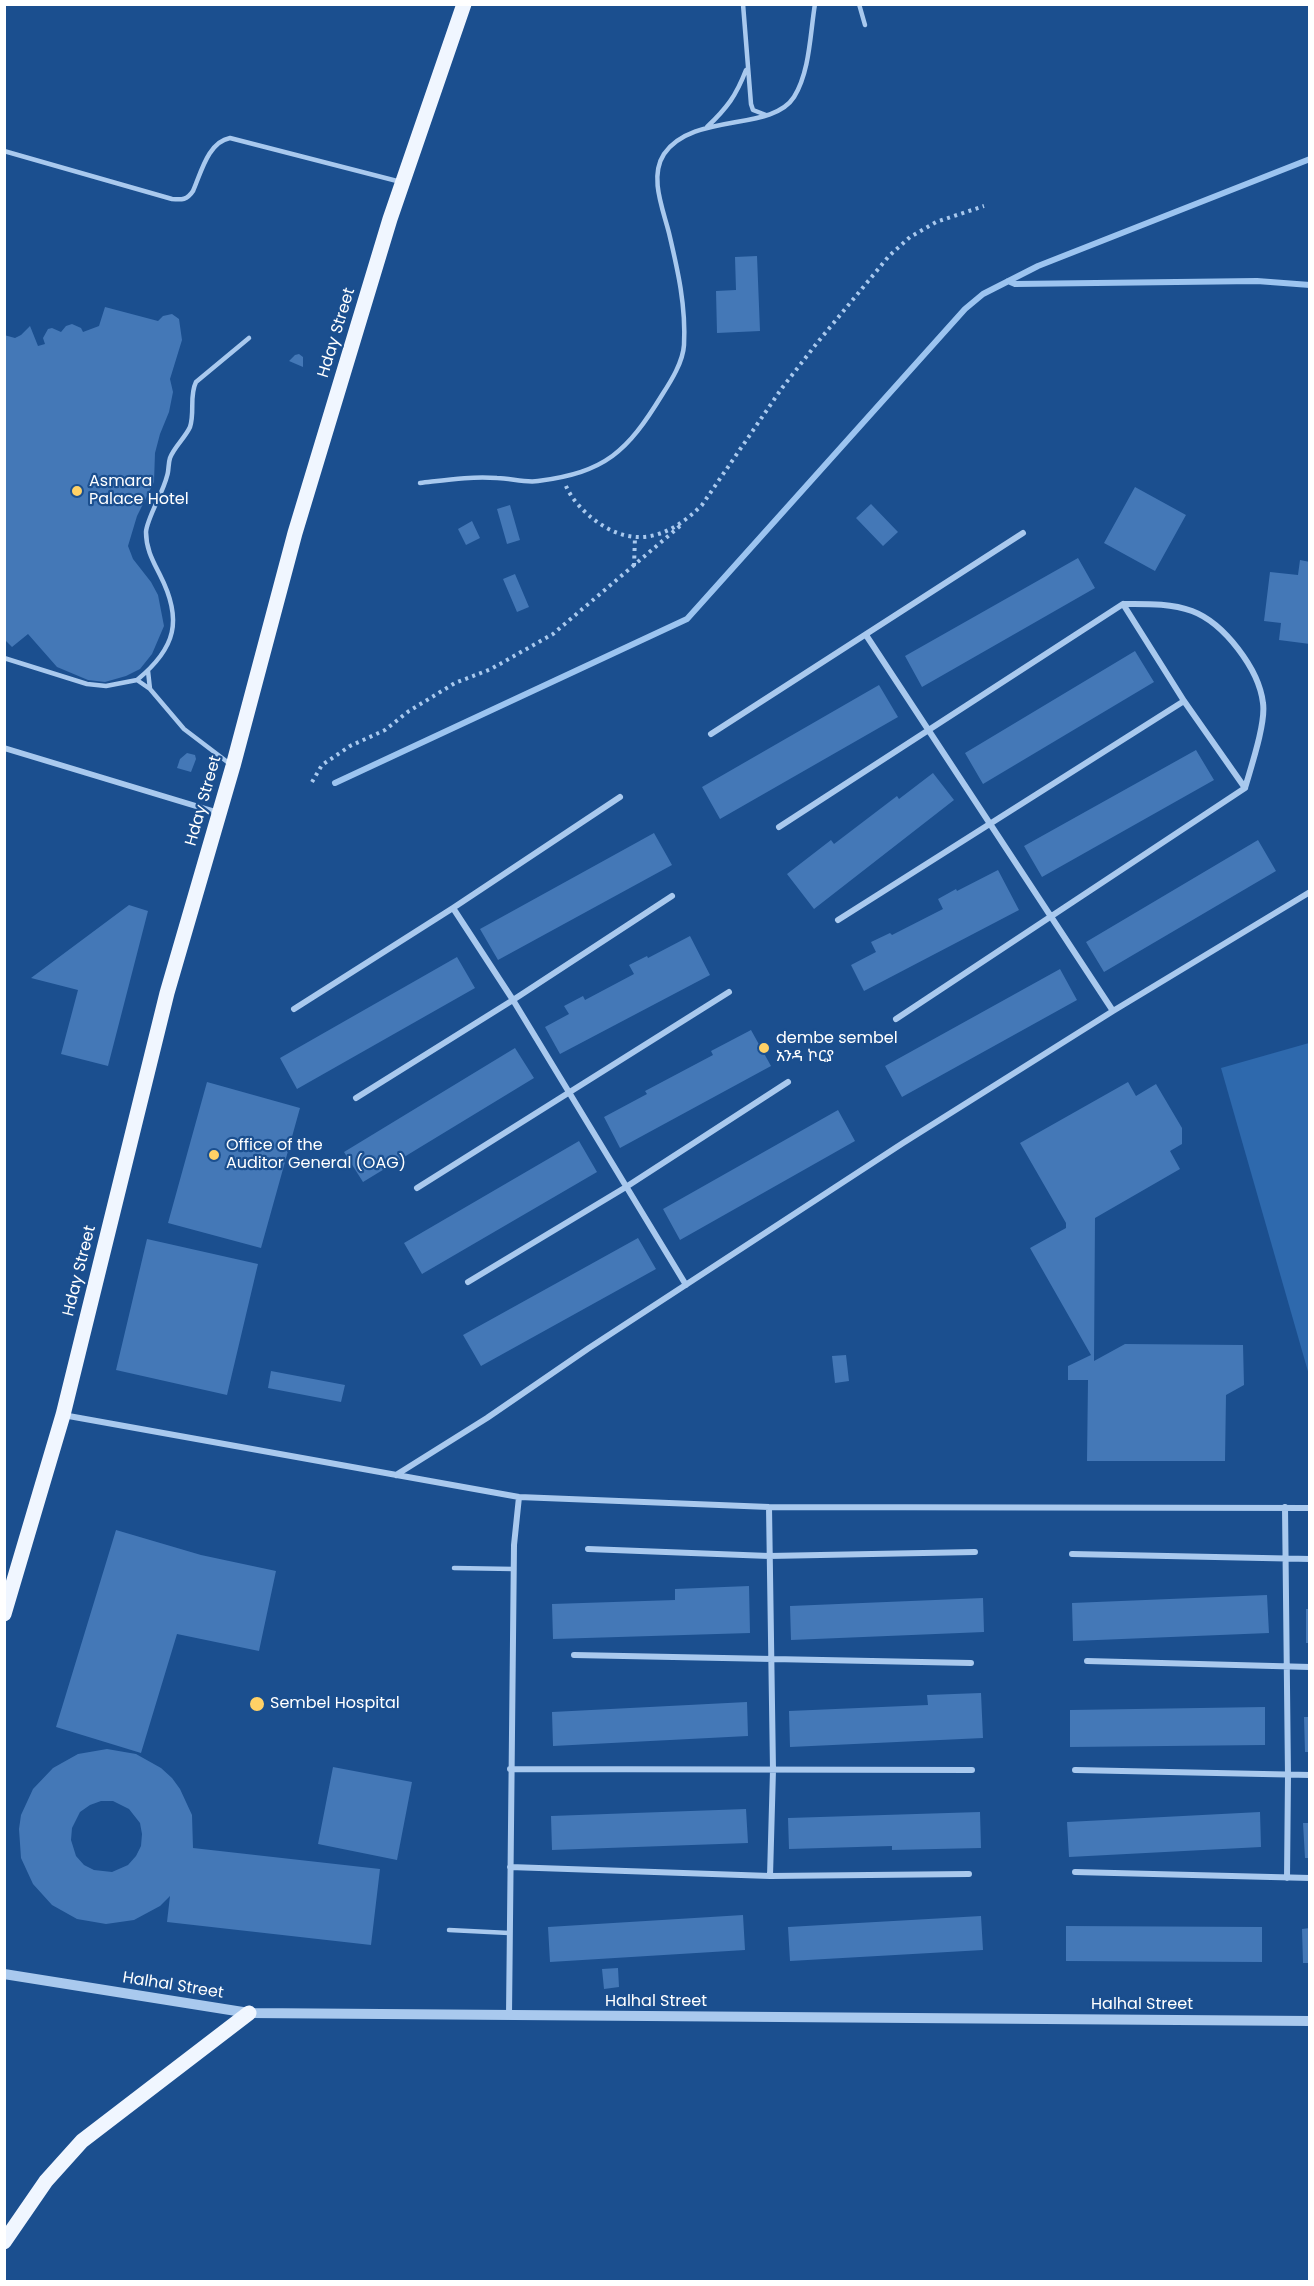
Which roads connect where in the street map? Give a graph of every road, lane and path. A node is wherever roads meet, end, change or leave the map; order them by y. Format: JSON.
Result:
{"nodes":[{"id":1,"x":464,"y":4,"type":"edge"},
{"id":2,"x":743,"y":4,"type":"edge"},
{"id":3,"x":815,"y":4,"type":"edge"},
{"id":4,"x":859,"y":4,"type":"edge"},
{"id":5,"x":865,"y":25,"type":"dead end"},
{"id":6,"x":747,"y":68,"type":"junction"},
{"id":7,"x":767,"y":116,"type":"junction"},
{"id":8,"x":707,"y":127,"type":"junction"},
{"id":9,"x":4,"y":151,"type":"edge"},
{"id":10,"x":403,"y":182,"type":"junction"},
{"id":11,"x":984,"y":206,"type":"dead end"},
{"id":12,"x":249,"y":338,"type":"dead end"},
{"id":13,"x":562,"y":476,"type":"junction"},
{"id":14,"x":420,"y":483,"type":"dead end"},
{"id":15,"x":685,"y":522,"type":"junction"},
{"id":16,"x":1023,"y":533,"type":"dead end"},
{"id":17,"x":635,"y":537,"type":"junction"},
{"id":18,"x":634,"y":566,"type":"junction"},
{"id":19,"x":1123,"y":604,"type":"junction"},
{"id":20,"x":866,"y":635,"type":"junction"},
{"id":21,"x":4,"y":658,"type":"edge"},
{"id":22,"x":148,"y":671,"type":"junction"},
{"id":23,"x":137,"y":680,"type":"junction"},
{"id":24,"x":150,"y":689,"type":"junction"},
{"id":25,"x":1184,"y":701,"type":"junction"},
{"id":26,"x":929,"y":729,"type":"junction"},
{"id":27,"x":711,"y":734,"type":"dead end"},
{"id":28,"x":4,"y":748,"type":"edge"},
{"id":29,"x":233,"y":766,"type":"junction"},
{"id":30,"x":312,"y":782,"type":"dead end"},
{"id":31,"x":1245,"y":789,"type":"junction"},
{"id":32,"x":620,"y":797,"type":"dead end"},
{"id":33,"x":220,"y":813,"type":"junction"},
{"id":34,"x":991,"y":822,"type":"junction"},
{"id":35,"x":779,"y":827,"type":"dead end"},
{"id":36,"x":1310,"y":892,"type":"edge"},
{"id":37,"x":672,"y":896,"type":"dead end"},
{"id":38,"x":453,"y":908,"type":"junction"},
{"id":39,"x":1053,"y":917,"type":"junction"},
{"id":40,"x":838,"y":920,"type":"dead end"},
{"id":41,"x":729,"y":992,"type":"dead end"},
{"id":42,"x":513,"y":1000,"type":"junction"},
{"id":43,"x":294,"y":1009,"type":"dead end"},
{"id":44,"x":1113,"y":1011,"type":"junction"},
{"id":45,"x":896,"y":1019,"type":"dead end"},
{"id":46,"x":788,"y":1082,"type":"dead end"},
{"id":47,"x":568,"y":1092,"type":"junction"},
{"id":48,"x":356,"y":1098,"type":"dead end"},
{"id":49,"x":626,"y":1187,"type":"junction"},
{"id":50,"x":417,"y":1188,"type":"dead end"},
{"id":51,"x":468,"y":1282,"type":"dead end"},
{"id":52,"x":686,"y":1285,"type":"junction"},
{"id":53,"x":63,"y":1415,"type":"junction"},
{"id":54,"x":396,"y":1475,"type":"junction"},
{"id":55,"x":519,"y":1497,"type":"junction"},
{"id":56,"x":769,"y":1507,"type":"junction"},
{"id":57,"x":1285,"y":1507,"type":"junction"},
{"id":58,"x":1310,"y":1508,"type":"edge"},
{"id":59,"x":588,"y":1549,"type":"dead end"},
{"id":60,"x":975,"y":1552,"type":"dead end"},
{"id":61,"x":1072,"y":1554,"type":"dead end"},
{"id":62,"x":769,"y":1556,"type":"junction"},
{"id":63,"x":1286,"y":1558,"type":"junction"},
{"id":64,"x":1310,"y":1558,"type":"edge"},
{"id":65,"x":454,"y":1568,"type":"dead end"},
{"id":66,"x":514,"y":1569,"type":"junction"},
{"id":67,"x":4,"y":1614,"type":"edge"},
{"id":68,"x":574,"y":1655,"type":"dead end"},
{"id":69,"x":771,"y":1660,"type":"junction"},
{"id":70,"x":1087,"y":1661,"type":"dead end"},
{"id":71,"x":971,"y":1663,"type":"dead end"},
{"id":72,"x":1286,"y":1667,"type":"junction"},
{"id":73,"x":1310,"y":1667,"type":"edge"},
{"id":74,"x":510,"y":1769,"type":"junction"},
{"id":75,"x":773,"y":1770,"type":"junction"},
{"id":76,"x":972,"y":1770,"type":"dead end"},
{"id":77,"x":1075,"y":1770,"type":"dead end"},
{"id":78,"x":1310,"y":1775,"type":"edge"},
{"id":79,"x":1288,"y":1776,"type":"junction"},
{"id":80,"x":510,"y":1867,"type":"junction"},
{"id":81,"x":1076,"y":1872,"type":"dead end"},
{"id":82,"x":969,"y":1874,"type":"dead end"},
{"id":83,"x":770,"y":1876,"type":"junction"},
{"id":84,"x":1287,"y":1878,"type":"junction"},
{"id":85,"x":1310,"y":1878,"type":"edge"},
{"id":86,"x":449,"y":1930,"type":"dead end"},
{"id":87,"x":509,"y":1934,"type":"junction"},
{"id":88,"x":4,"y":1974,"type":"edge"},
{"id":89,"x":249,"y":2013,"type":"junction"},
{"id":90,"x":509,"y":2016,"type":"junction"},
{"id":91,"x":1310,"y":2020,"type":"edge"},
{"id":92,"x":4,"y":2242,"type":"edge"}],
"edges":[{"from":1,"to":10,"type":"main road","name":"Hday Street"},
{"from":2,"to":6,"type":"lane"},
{"from":3,"to":7,"type":"lane"},
{"from":4,"to":5,"type":"lane"},
{"from":6,"to":7,"type":"lane"},
{"from":6,"to":8,"type":"lane"},
{"from":7,"to":8,"type":"lane"},
{"from":8,"to":13,"type":"lane"},
{"from":9,"to":10,"type":"lane"},
{"from":10,"to":29,"type":"main road","name":"Hday Street"},
{"from":11,"to":15,"type":"path"},
{"from":12,"to":22,"type":"lane"},
{"from":13,"to":14,"type":"lane"},
{"from":13,"to":17,"type":"path"},
{"from":15,"to":17,"type":"path"},
{"from":15,"to":18,"type":"path"},
{"from":16,"to":20,"type":"street"},
{"from":17,"to":18,"type":"path"},
{"from":18,"to":30,"type":"path"},
{"from":19,"to":25,"type":"street"},
{"from":19,"to":26,"type":"street"},
{"from":19,"to":31,"type":"street"},
{"from":20,"to":26,"type":"street"},
{"from":20,"to":27,"type":"street"},
{"from":21,"to":23,"type":"lane"},
{"from":22,"to":23,"type":"lane"},
{"from":22,"to":24,"type":"lane"},
{"from":23,"to":24,"type":"lane"},
{"from":24,"to":29,"type":"lane"},
{"from":25,"to":31,"type":"street"},
{"from":25,"to":34,"type":"street"},
{"from":26,"to":34,"type":"street"},
{"from":26,"to":35,"type":"street"},
{"from":28,"to":33,"type":"street"},
{"from":29,"to":33,"type":"main road","name":"Hday Street"},
{"from":31,"to":39,"type":"street"},
{"from":32,"to":38,"type":"street"},
{"from":33,"to":53,"type":"main road","name":"Hday Street"},
{"from":34,"to":39,"type":"street"},
{"from":34,"to":40,"type":"street"},
{"from":36,"to":44,"type":"street"},
{"from":37,"to":42,"type":"street"},
{"from":38,"to":42,"type":"street"},
{"from":38,"to":43,"type":"street"},
{"from":39,"to":44,"type":"street"},
{"from":39,"to":45,"type":"street"},
{"from":41,"to":47,"type":"street"},
{"from":42,"to":47,"type":"street"},
{"from":42,"to":48,"type":"street"},
{"from":44,"to":52,"type":"street"},
{"from":46,"to":49,"type":"street"},
{"from":47,"to":49,"type":"street"},
{"from":47,"to":50,"type":"street"},
{"from":49,"to":51,"type":"street"},
{"from":49,"to":52,"type":"street"},
{"from":52,"to":54,"type":"street"},
{"from":53,"to":54,"type":"street"},
{"from":53,"to":67,"type":"main road","name":"Hday Street"},
{"from":54,"to":55,"type":"street"},
{"from":55,"to":56,"type":"street"},
{"from":55,"to":66,"type":"street"},
{"from":56,"to":57,"type":"street"},
{"from":56,"to":62,"type":"street"},
{"from":57,"to":58,"type":"street"},
{"from":57,"to":63,"type":"street"},
{"from":59,"to":62,"type":"street"},
{"from":60,"to":62,"type":"street"},
{"from":61,"to":63,"type":"street"},
{"from":62,"to":69,"type":"street"},
{"from":63,"to":64,"type":"street"},
{"from":63,"to":72,"type":"street"},
{"from":65,"to":66,"type":"lane"},
{"from":66,"to":74,"type":"street"},
{"from":68,"to":69,"type":"street"},
{"from":69,"to":71,"type":"street"},
{"from":69,"to":75,"type":"street"},
{"from":70,"to":72,"type":"street"},
{"from":72,"to":73,"type":"street"},
{"from":72,"to":79,"type":"street"},
{"from":74,"to":75,"type":"street"},
{"from":74,"to":80,"type":"street"},
{"from":75,"to":76,"type":"street"},
{"from":75,"to":83,"type":"street"},
{"from":77,"to":79,"type":"street"},
{"from":78,"to":79,"type":"street"},
{"from":79,"to":84,"type":"street"},
{"from":80,"to":83,"type":"street"},
{"from":80,"to":87,"type":"street"},
{"from":81,"to":84,"type":"street"},
{"from":82,"to":83,"type":"street"},
{"from":84,"to":85,"type":"street"},
{"from":86,"to":87,"type":"lane"},
{"from":87,"to":90,"type":"street"},
{"from":88,"to":89,"type":"street","name":"Halhal Street"},
{"from":89,"to":90,"type":"street","name":"Halhal Street"},
{"from":89,"to":92,"type":"main road"},
{"from":90,"to":91,"type":"street","name":"Halhal Street"}]}
